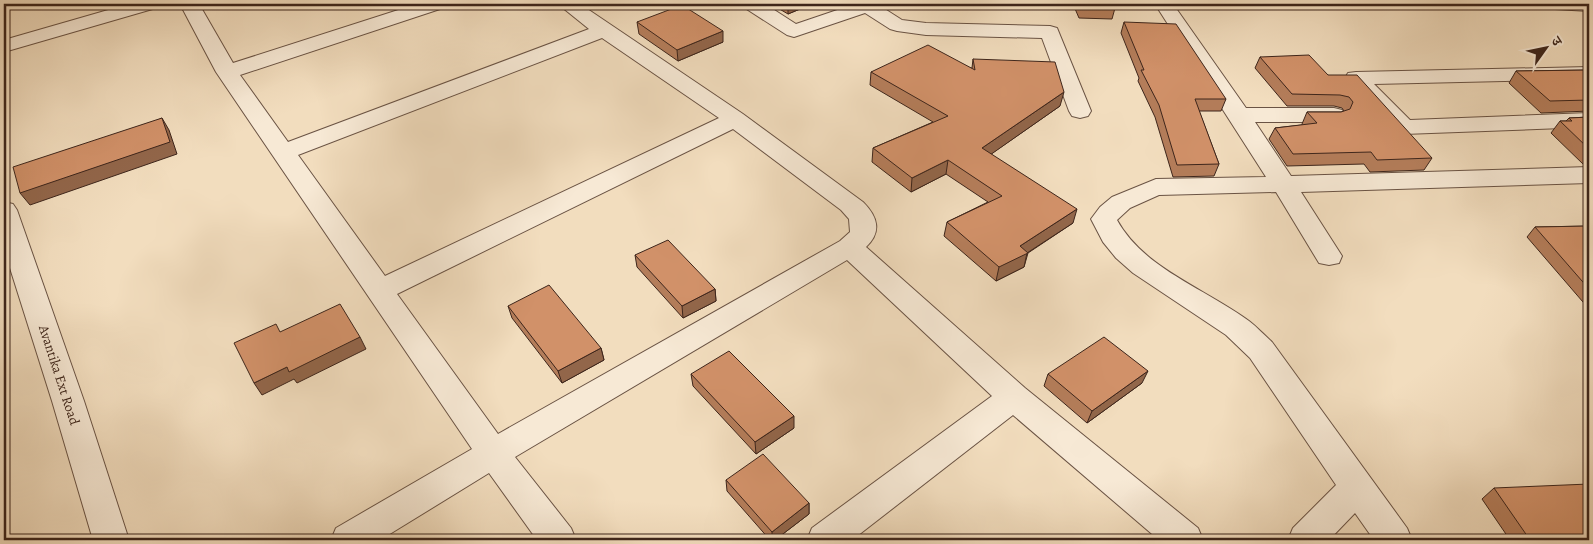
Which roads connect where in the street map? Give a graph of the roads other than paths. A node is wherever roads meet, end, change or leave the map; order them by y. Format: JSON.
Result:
{"nodes":[{"id":1,"x":149,"y":4,"type":"edge"},
{"id":2,"x":190,"y":4,"type":"edge"},
{"id":3,"x":436,"y":4,"type":"edge"},
{"id":4,"x":568,"y":4,"type":"edge"},
{"id":5,"x":752,"y":4,"type":"edge"},
{"id":6,"x":1164,"y":4,"type":"edge"},
{"id":7,"x":1589,"y":4,"type":"edge"},
{"id":8,"x":866,"y":5,"type":"edge"},
{"id":9,"x":1562,"y":5,"type":"edge"},
{"id":10,"x":604,"y":30,"type":"junction"},
{"id":11,"x":4,"y":46,"type":"edge"},
{"id":12,"x":227,"y":72,"type":"junction"},
{"id":13,"x":1589,"y":73,"type":"edge"},
{"id":14,"x":1080,"y":111,"type":"dead end"},
{"id":15,"x":1334,"y":115,"type":"edge"},
{"id":16,"x":1239,"y":116,"type":"junction"},
{"id":17,"x":735,"y":119,"type":"junction"},
{"id":18,"x":1589,"y":120,"type":"edge"},
{"id":19,"x":284,"y":152,"type":"junction"},
{"id":20,"x":1589,"y":175,"type":"edge"},
{"id":21,"x":1284,"y":184,"type":"junction"},
{"id":22,"x":4,"y":210,"type":"edge"},
{"id":23,"x":850,"y":247,"type":"junction"},
{"id":24,"x":1329,"y":256,"type":"dead end"},
{"id":25,"x":13,"y":266,"type":"edge"},
{"id":26,"x":380,"y":290,"type":"junction"},
{"id":27,"x":1014,"y":397,"type":"junction"},
{"id":28,"x":493,"y":453,"type":"junction"},
{"id":29,"x":1358,"y":486,"type":"junction"},
{"id":30,"x":111,"y":540,"type":"edge"},
{"id":31,"x":349,"y":540,"type":"edge"},
{"id":32,"x":558,"y":540,"type":"edge"},
{"id":33,"x":824,"y":540,"type":"edge"},
{"id":34,"x":1186,"y":540,"type":"edge"},
{"id":35,"x":1306,"y":540,"type":"edge"},
{"id":36,"x":1394,"y":540,"type":"edge"}],
"edges":[{"from":1,"to":11,"type":"street"},
{"from":2,"to":12,"type":"street"},
{"from":3,"to":12,"type":"street"},
{"from":4,"to":10,"type":"street"},
{"from":5,"to":8,"type":"street"},
{"from":6,"to":16,"type":"street"},
{"from":7,"to":9,"type":"street"},
{"from":8,"to":14,"type":"street"},
{"from":10,"to":17,"type":"street"},
{"from":10,"to":19,"type":"street"},
{"from":12,"to":19,"type":"street"},
{"from":13,"to":18,"type":"street"},
{"from":15,"to":16,"type":"street"},
{"from":16,"to":21,"type":"street"},
{"from":17,"to":23,"type":"street"},
{"from":17,"to":26,"type":"street"},
{"from":19,"to":26,"type":"street"},
{"from":20,"to":21,"type":"street"},
{"from":21,"to":24,"type":"street"},
{"from":21,"to":29,"type":"street"},
{"from":22,"to":25,"type":"street","name":"Avantika Ext Road"},
{"from":23,"to":27,"type":"street"},
{"from":23,"to":28,"type":"street"},
{"from":25,"to":30,"type":"street","name":"Avantika Ext Road"},
{"from":26,"to":28,"type":"street"},
{"from":27,"to":33,"type":"street"},
{"from":27,"to":34,"type":"street"},
{"from":28,"to":31,"type":"street"},
{"from":28,"to":32,"type":"street"},
{"from":29,"to":35,"type":"street"},
{"from":29,"to":36,"type":"street"}]}
